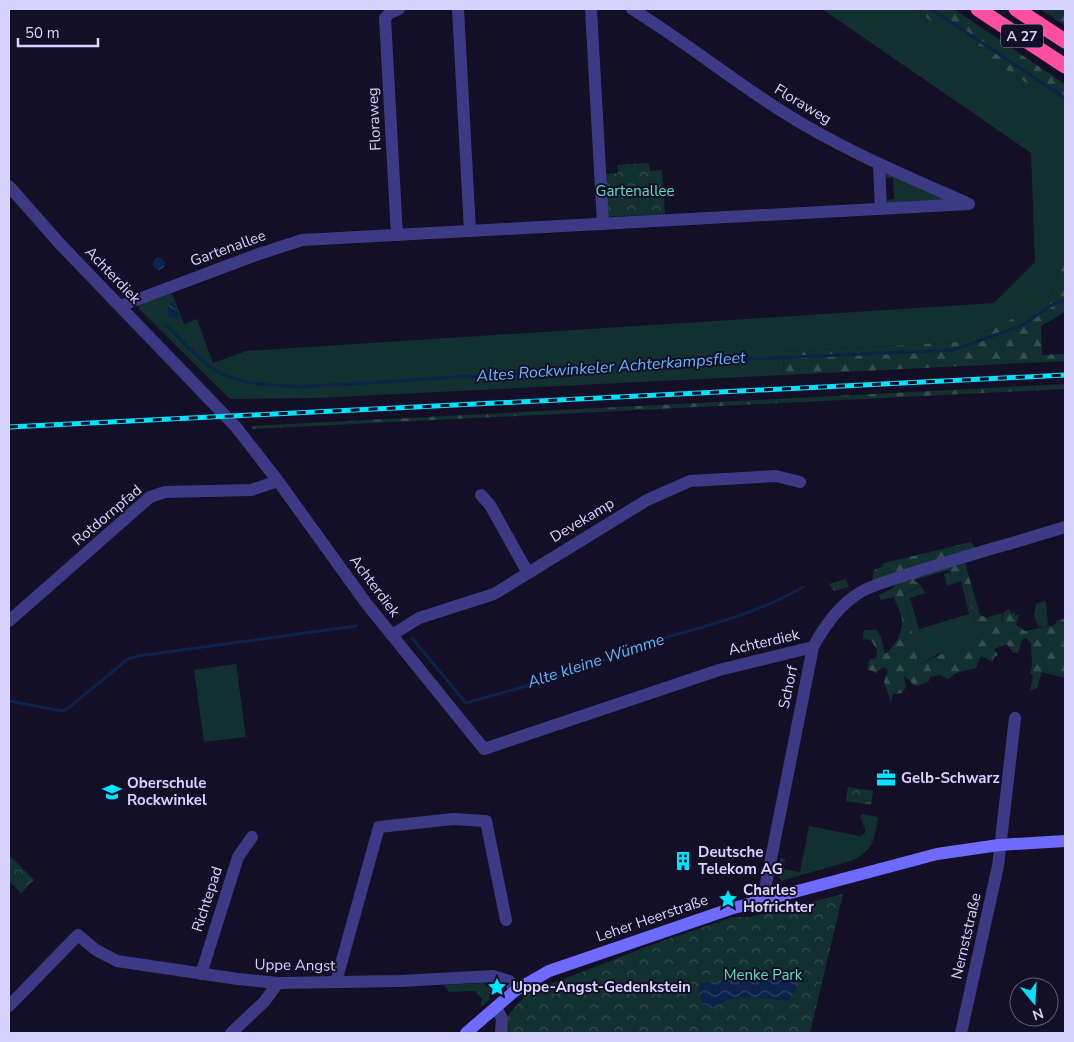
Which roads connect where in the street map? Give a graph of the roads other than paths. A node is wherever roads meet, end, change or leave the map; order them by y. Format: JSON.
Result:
{"nodes":[{"id":1,"x":399,"y":9,"type":"edge"},
{"id":2,"x":458,"y":9,"type":"edge"},
{"id":3,"x":591,"y":9,"type":"edge"},
{"id":4,"x":632,"y":9,"type":"edge"},
{"id":5,"x":978,"y":9,"type":"edge"},
{"id":6,"x":1016,"y":9,"type":"edge"},
{"id":7,"x":1065,"y":41,"type":"edge"},
{"id":8,"x":1065,"y":66,"type":"edge"},
{"id":9,"x":879,"y":164,"type":"junction"},
{"id":10,"x":9,"y":186,"type":"edge"},
{"id":11,"x":969,"y":204,"type":"joint"},
{"id":12,"x":881,"y":209,"type":"junction"},
{"id":13,"x":603,"y":224,"type":"junction"},
{"id":14,"x":470,"y":231,"type":"junction"},
{"id":15,"x":397,"y":235,"type":"junction"},
{"id":16,"x":120,"y":306,"type":"junction"},
{"id":17,"x":278,"y":481,"type":"junction"},
{"id":18,"x":800,"y":482,"type":"dead end"},
{"id":19,"x":481,"y":495,"type":"dead end"},
{"id":20,"x":1065,"y":527,"type":"edge"},
{"id":21,"x":528,"y":573,"type":"junction"},
{"id":22,"x":9,"y":620,"type":"edge"},
{"id":23,"x":392,"y":635,"type":"junction"},
{"id":24,"x":813,"y":647,"type":"junction"},
{"id":25,"x":1015,"y":718,"type":"dead end"},
{"id":26,"x":252,"y":837,"type":"dead end"},
{"id":27,"x":1065,"y":841,"type":"edge"},
{"id":28,"x":999,"y":845,"type":"junction"},
{"id":29,"x":763,"y":900,"type":"junction"},
{"id":30,"x":506,"y":920,"type":"dead end"},
{"id":31,"x":201,"y":974,"type":"junction"},
{"id":32,"x":336,"y":982,"type":"junction"},
{"id":33,"x":278,"y":983,"type":"junction"},
{"id":34,"x":516,"y":990,"type":"junction"},
{"id":35,"x":9,"y":1006,"type":"edge"},
{"id":36,"x":496,"y":1007,"type":"junction"},
{"id":37,"x":230,"y":1033,"type":"edge"},
{"id":38,"x":466,"y":1033,"type":"edge"},
{"id":39,"x":501,"y":1033,"type":"edge"},
{"id":40,"x":961,"y":1033,"type":"edge"}],
"edges":[{"from":1,"to":15,"type":"street","name":"Floraweg"},
{"from":2,"to":14,"type":"street"},
{"from":3,"to":13,"type":"street"},
{"from":4,"to":9,"type":"street","name":"Floraweg"},
{"from":5,"to":8,"type":"highway","number":"A 27"},
{"from":6,"to":7,"type":"highway","number":"A 27"},
{"from":9,"to":11,"type":"street","name":"Floraweg"},
{"from":9,"to":12,"type":"street"},
{"from":10,"to":16,"type":"street","name":"Achterdiek"},
{"from":11,"to":12,"type":"street","name":"Gartenallee"},
{"from":12,"to":13,"type":"street","name":"Gartenallee"},
{"from":13,"to":14,"type":"street","name":"Gartenallee"},
{"from":14,"to":15,"type":"street","name":"Gartenallee"},
{"from":15,"to":16,"type":"street","name":"Gartenallee"},
{"from":16,"to":17,"type":"street","name":"Achterdiek"},
{"from":17,"to":22,"type":"street","name":"Rotdornpfad"},
{"from":17,"to":23,"type":"street","name":"Achterdiek"},
{"from":18,"to":21,"type":"street","name":"Devekamp"},
{"from":19,"to":21,"type":"street"},
{"from":20,"to":24,"type":"street","name":"Schorf"},
{"from":21,"to":23,"type":"street","name":"Devekamp"},
{"from":23,"to":24,"type":"street","name":"Achterdiek"},
{"from":24,"to":29,"type":"street","name":"Schorf"},
{"from":25,"to":28,"type":"street","name":"Nernststraße"},
{"from":26,"to":31,"type":"street","name":"Richtepad"},
{"from":27,"to":28,"type":"main road","name":"Leher Heerstraße"},
{"from":28,"to":29,"type":"main road","name":"Leher Heerstraße"},
{"from":28,"to":40,"type":"street","name":"Nernststraße"},
{"from":29,"to":34,"type":"main road","name":"Leher Heerstraße"},
{"from":30,"to":32,"type":"street"},
{"from":31,"to":33,"type":"street","name":"Uppe Angst"},
{"from":31,"to":35,"type":"street","name":"Uppe Angst"},
{"from":32,"to":33,"type":"street","name":"Uppe Angst"},
{"from":32,"to":34,"type":"street","name":"Uppe Angst"},
{"from":33,"to":37,"type":"street"},
{"from":34,"to":36,"type":"main road","name":"Leher Heerstraße"},
{"from":36,"to":38,"type":"main road","name":"Leher Heerstraße"},
{"from":36,"to":39,"type":"street"}]}
